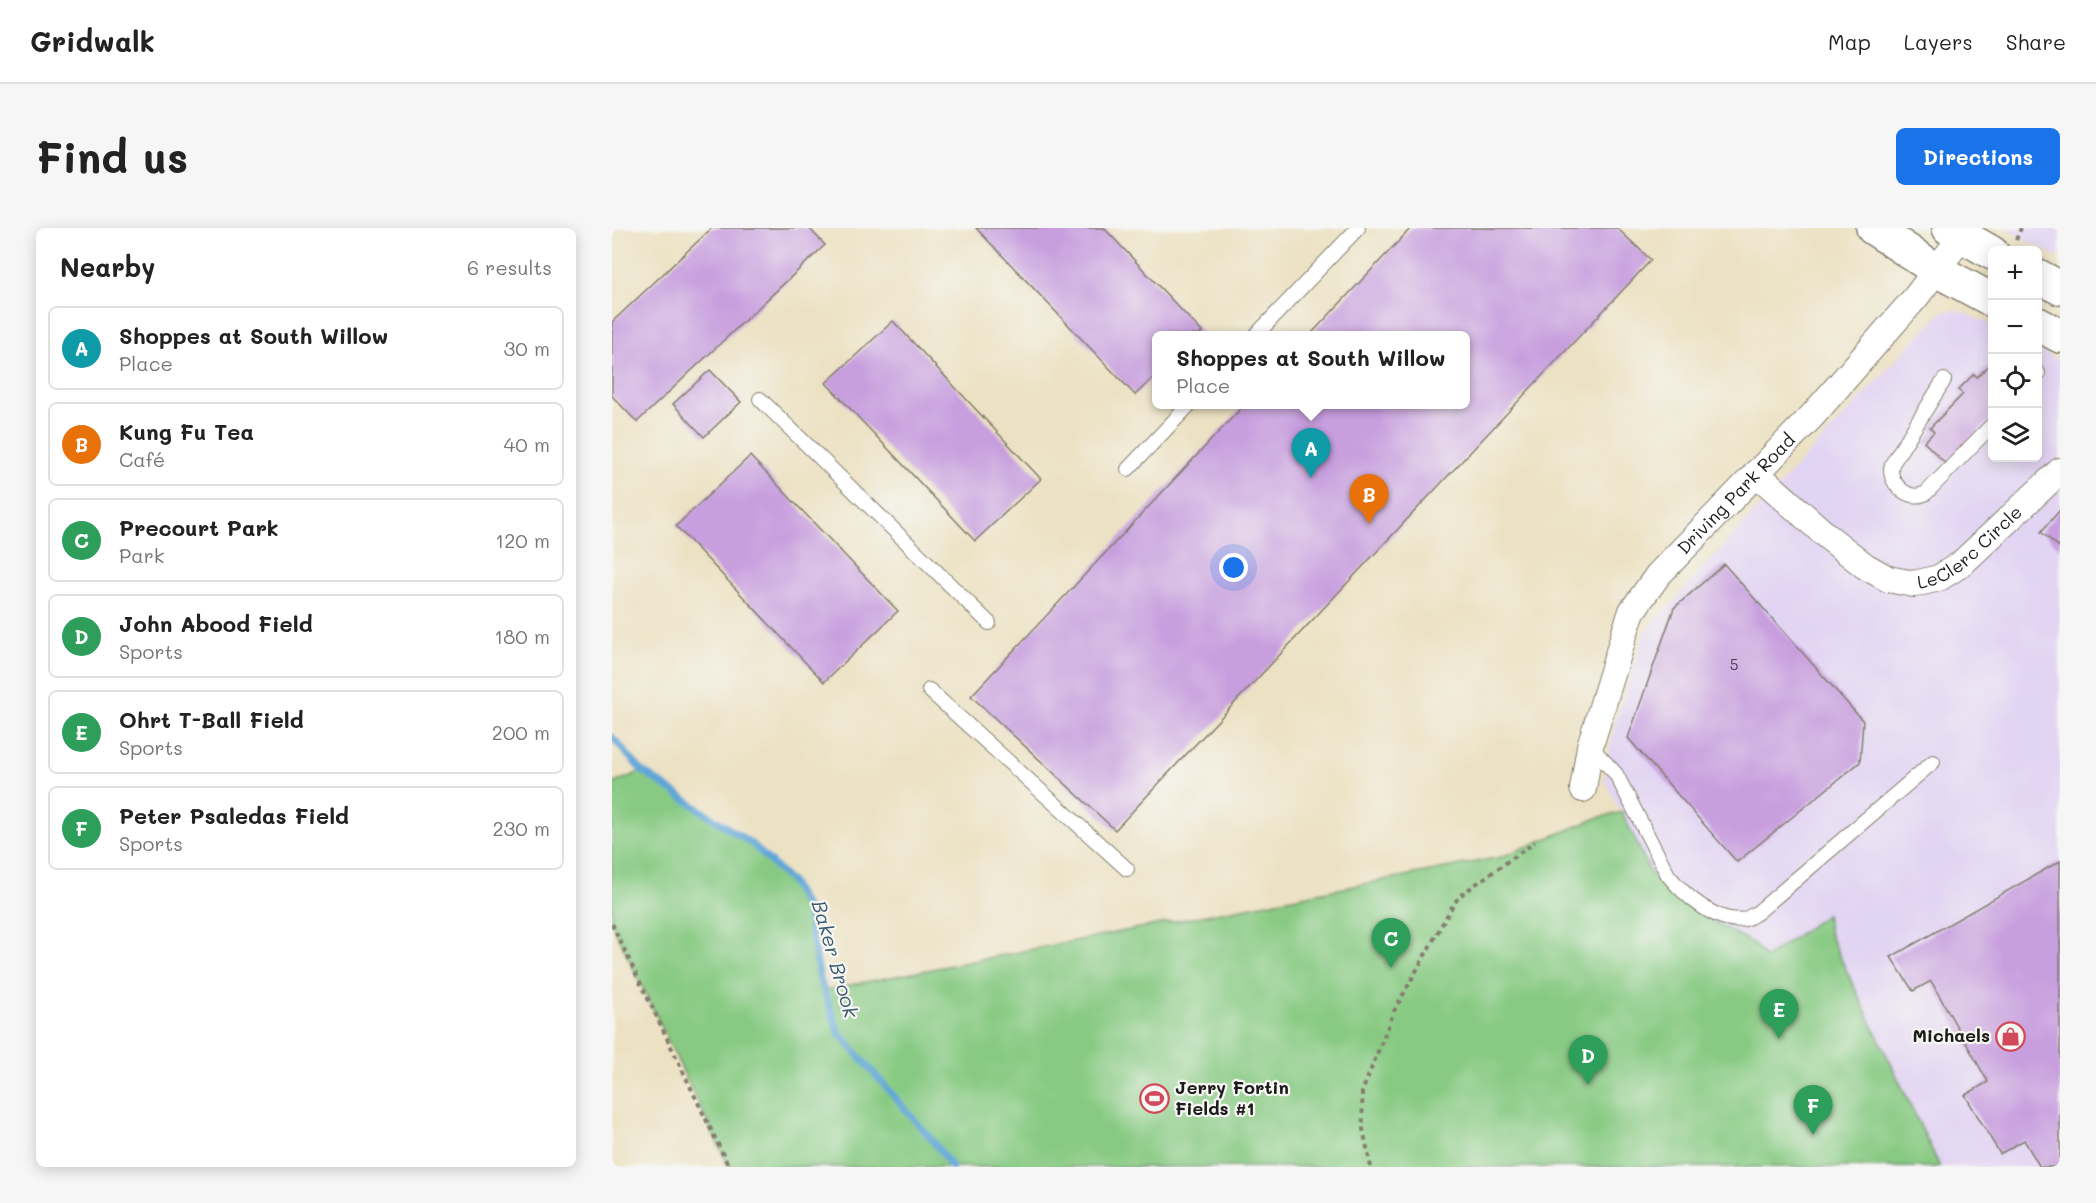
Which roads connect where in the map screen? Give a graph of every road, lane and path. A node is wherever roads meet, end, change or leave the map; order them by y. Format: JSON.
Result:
{"nodes":[{"id":1,"x":1358,"y":228,"type":"edge"},
{"id":2,"x":1873,"y":228,"type":"edge"},
{"id":3,"x":2021,"y":228,"type":"edge"},
{"id":4,"x":1955,"y":232,"type":"edge"},
{"id":5,"x":2001,"y":246,"type":"edge"},
{"id":6,"x":2005,"y":246,"type":"edge"},
{"id":7,"x":1938,"y":270,"type":"junction"},
{"id":8,"x":2042,"y":279,"type":"edge"},
{"id":9,"x":2060,"y":288,"type":"edge"},
{"id":10,"x":1988,"y":298,"type":"edge"},
{"id":11,"x":2042,"y":327,"type":"edge"},
{"id":12,"x":1261,"y":331,"type":"edge"},
{"id":13,"x":2060,"y":336,"type":"edge"},
{"id":14,"x":1944,"y":380,"type":"dead end"},
{"id":15,"x":760,"y":399,"type":"dead end"},
{"id":16,"x":1186,"y":409,"type":"edge"},
{"id":17,"x":1988,"y":428,"type":"edge"},
{"id":18,"x":1128,"y":469,"type":"dead end"},
{"id":19,"x":2060,"y":471,"type":"edge"},
{"id":20,"x":1756,"y":473,"type":"junction"},
{"id":21,"x":988,"y":623,"type":"dead end"},
{"id":22,"x":928,"y":690,"type":"dead end"},
{"id":23,"x":1590,"y":746,"type":"junction"},
{"id":24,"x":1933,"y":762,"type":"dead end"},
{"id":25,"x":1582,"y":789,"type":"dead end"},
{"id":26,"x":1535,"y":842,"type":"dead end"},
{"id":27,"x":1127,"y":869,"type":"dead end"},
{"id":28,"x":612,"y":924,"type":"edge"},
{"id":29,"x":729,"y":1167,"type":"edge"},
{"id":30,"x":1371,"y":1167,"type":"edge"}],
"edges":[{"from":1,"to":12,"type":"lane"},
{"from":2,"to":7,"type":"main road"},
{"from":3,"to":6,"type":"path"},
{"from":4,"to":5,"type":"main road"},
{"from":4,"to":7,"type":"street","name":"Driving Park Road"},
{"from":7,"to":10,"type":"main road"},
{"from":7,"to":20,"type":"street","name":"Driving Park Road"},
{"from":8,"to":9,"type":"main road"},
{"from":11,"to":13,"type":"main road"},
{"from":14,"to":17,"type":"lane"},
{"from":15,"to":21,"type":"lane"},
{"from":16,"to":18,"type":"lane"},
{"from":19,"to":20,"type":"street","name":"LeClerc Circle"},
{"from":20,"to":23,"type":"street","name":"Driving Park Road"},
{"from":22,"to":27,"type":"lane"},
{"from":23,"to":24,"type":"lane"},
{"from":23,"to":25,"type":"street","name":"Driving Park Road"},
{"from":26,"to":30,"type":"path"},
{"from":28,"to":29,"type":"path"}]}
